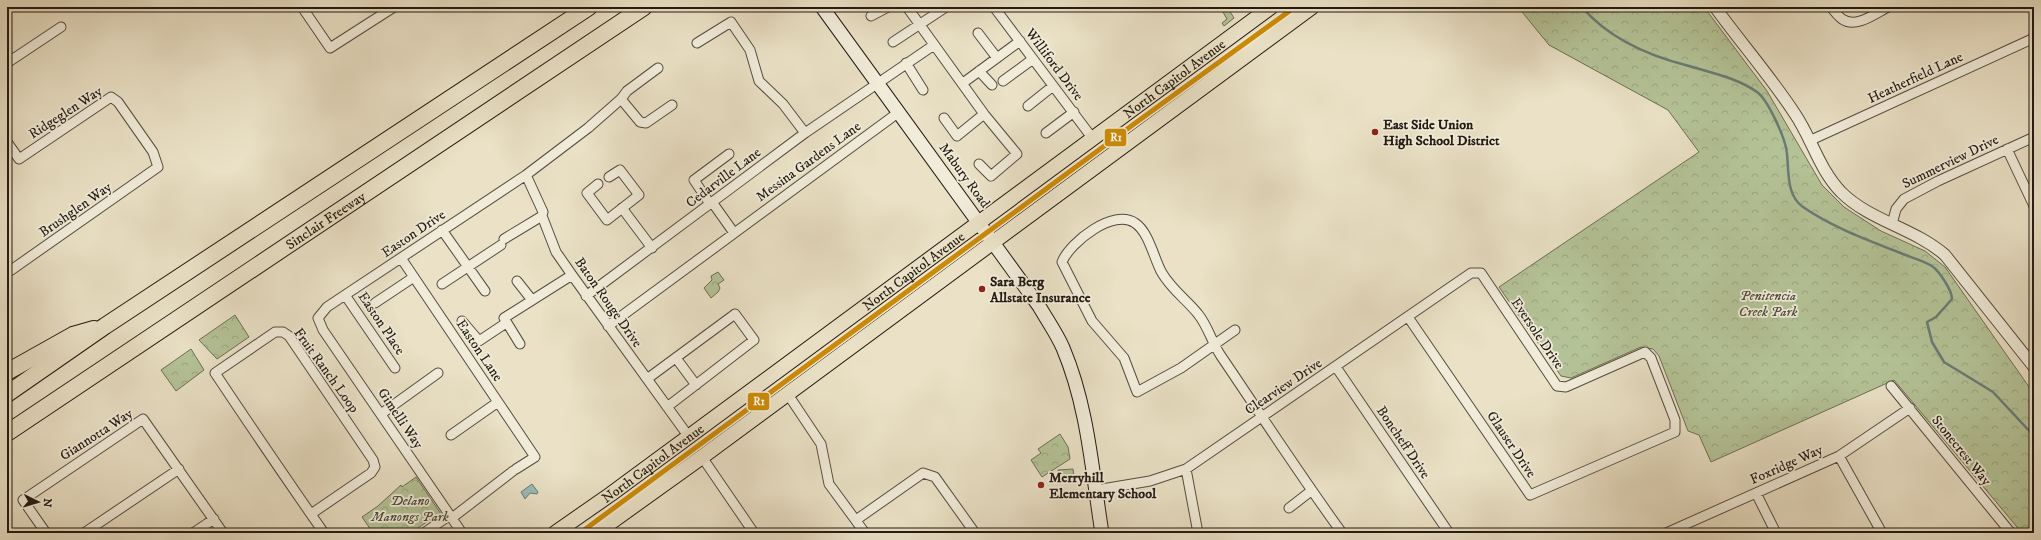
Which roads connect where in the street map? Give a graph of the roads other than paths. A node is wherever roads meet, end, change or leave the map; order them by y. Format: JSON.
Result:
{"nodes":[{"id":1,"x":302,"y":7,"type":"edge"},
{"id":2,"x":394,"y":7,"type":"edge"},
{"id":3,"x":589,"y":7,"type":"edge"},
{"id":4,"x":644,"y":7,"type":"edge"},
{"id":5,"x":822,"y":7,"type":"edge"},
{"id":6,"x":888,"y":7,"type":"edge"},
{"id":7,"x":907,"y":7,"type":"edge"},
{"id":8,"x":946,"y":7,"type":"edge"},
{"id":9,"x":994,"y":7,"type":"edge"},
{"id":10,"x":1271,"y":7,"type":"edge"},
{"id":11,"x":1312,"y":7,"type":"edge"},
{"id":12,"x":1715,"y":7,"type":"edge"},
{"id":13,"x":1831,"y":7,"type":"edge"},
{"id":14,"x":1888,"y":7,"type":"edge"},
{"id":15,"x":872,"y":16,"type":"dead end"},
{"id":16,"x":921,"y":25,"type":"junction"},
{"id":17,"x":61,"y":27,"type":"dead end"},
{"id":18,"x":978,"y":33,"type":"dead end"},
{"id":19,"x":2034,"y":38,"type":"edge"},
{"id":20,"x":1020,"y":41,"type":"junction"},
{"id":21,"x":893,"y":42,"type":"dead end"},
{"id":22,"x":697,"y":43,"type":"dead end"},
{"id":23,"x":934,"y":45,"type":"junction"},
{"id":24,"x":997,"y":58,"type":"junction"},
{"id":25,"x":1034,"y":59,"type":"junction"},
{"id":26,"x":7,"y":63,"type":"edge"},
{"id":27,"x":906,"y":63,"type":"junction"},
{"id":28,"x":658,"y":68,"type":"dead end"},
{"id":29,"x":979,"y":71,"type":"junction"},
{"id":30,"x":1003,"y":81,"type":"dead end"},
{"id":31,"x":877,"y":83,"type":"junction"},
{"id":32,"x":963,"y":83,"type":"junction"},
{"id":33,"x":992,"y":85,"type":"dead end"},
{"id":34,"x":1053,"y":86,"type":"junction"},
{"id":35,"x":924,"y":90,"type":"dead end"},
{"id":36,"x":621,"y":99,"type":"junction"},
{"id":37,"x":672,"y":105,"type":"dead end"},
{"id":38,"x":1028,"y":106,"type":"dead end"},
{"id":39,"x":899,"y":112,"type":"junction"},
{"id":40,"x":1074,"y":112,"type":"junction"},
{"id":41,"x":984,"y":114,"type":"junction"},
{"id":42,"x":944,"y":118,"type":"dead end"},
{"id":43,"x":805,"y":133,"type":"junction"},
{"id":44,"x":1046,"y":133,"type":"dead end"},
{"id":45,"x":2034,"y":137,"type":"edge"},
{"id":46,"x":1093,"y":139,"type":"junction"},
{"id":47,"x":7,"y":142,"type":"edge"},
{"id":48,"x":1809,"y":142,"type":"junction"},
{"id":49,"x":2007,"y":149,"type":"junction"},
{"id":50,"x":729,"y":154,"type":"dead end"},
{"id":51,"x":979,"y":164,"type":"dead end"},
{"id":52,"x":158,"y":168,"type":"joint"},
{"id":53,"x":526,"y":175,"type":"junction"},
{"id":54,"x":609,"y":177,"type":"dead end"},
{"id":55,"x":598,"y":184,"type":"dead end"},
{"id":56,"x":711,"y":203,"type":"junction"},
{"id":57,"x":2034,"y":206,"type":"edge"},
{"id":58,"x":622,"y":208,"type":"junction"},
{"id":59,"x":542,"y":216,"type":"junction"},
{"id":60,"x":978,"y":222,"type":"junction"},
{"id":61,"x":1892,"y":224,"type":"junction"},
{"id":62,"x":442,"y":230,"type":"junction"},
{"id":63,"x":734,"y":233,"type":"junction"},
{"id":64,"x":992,"y":242,"type":"junction"},
{"id":65,"x":652,"y":248,"type":"junction"},
{"id":66,"x":401,"y":258,"type":"junction"},
{"id":67,"x":468,"y":266,"type":"junction"},
{"id":68,"x":7,"y":273,"type":"edge"},
{"id":69,"x":1471,"y":273,"type":"joint"},
{"id":70,"x":572,"y":275,"type":"junction"},
{"id":71,"x":414,"y":277,"type":"junction"},
{"id":72,"x":517,"y":281,"type":"dead end"},
{"id":73,"x":442,"y":284,"type":"dead end"},
{"id":74,"x":485,"y":291,"type":"dead end"},
{"id":75,"x":345,"y":295,"type":"junction"},
{"id":76,"x":586,"y":296,"type":"junction"},
{"id":77,"x":532,"y":300,"type":"junction"},
{"id":78,"x":375,"y":303,"type":"dead end"},
{"id":79,"x":1408,"y":317,"type":"junction"},
{"id":80,"x":318,"y":318,"type":"joint"},
{"id":81,"x":462,"y":321,"type":"dead end"},
{"id":82,"x":506,"y":323,"type":"junction"},
{"id":83,"x":105,"y":326,"type":"junction"},
{"id":84,"x":608,"y":326,"type":"junction"},
{"id":85,"x":1235,"y":330,"type":"dead end"},
{"id":86,"x":520,"y":344,"type":"dead end"},
{"id":87,"x":1213,"y":345,"type":"junction"},
{"id":88,"x":134,"y":349,"type":"junction"},
{"id":89,"x":676,"y":358,"type":"junction"},
{"id":90,"x":1336,"y":367,"type":"junction"},
{"id":91,"x":2034,"y":367,"type":"edge"},
{"id":92,"x":395,"y":368,"type":"dead end"},
{"id":93,"x":7,"y":372,"type":"edge"},
{"id":94,"x":438,"y":373,"type":"dead end"},
{"id":95,"x":647,"y":379,"type":"junction"},
{"id":96,"x":696,"y":385,"type":"junction"},
{"id":97,"x":1891,"y":386,"type":"dead end"},
{"id":98,"x":787,"y":393,"type":"junction"},
{"id":99,"x":7,"y":394,"type":"edge"},
{"id":100,"x":498,"y":402,"type":"junction"},
{"id":101,"x":667,"y":407,"type":"junction"},
{"id":102,"x":1910,"y":408,"type":"junction"},
{"id":103,"x":381,"y":414,"type":"junction"},
{"id":104,"x":1262,"y":417,"type":"junction"},
{"id":105,"x":1675,"y":432,"type":"joint"},
{"id":106,"x":7,"y":433,"type":"edge"},
{"id":107,"x":451,"y":435,"type":"dead end"},
{"id":108,"x":689,"y":437,"type":"junction"},
{"id":109,"x":7,"y":441,"type":"edge"},
{"id":110,"x":702,"y":456,"type":"junction"},
{"id":111,"x":1839,"y":456,"type":"junction"},
{"id":112,"x":179,"y":469,"type":"junction"},
{"id":113,"x":1186,"y":469,"type":"junction"},
{"id":114,"x":1096,"y":490,"type":"junction"},
{"id":115,"x":1311,"y":491,"type":"junction"},
{"id":116,"x":1756,"y":493,"type":"junction"},
{"id":117,"x":1289,"y":508,"type":"dead end"},
{"id":118,"x":311,"y":514,"type":"junction"},
{"id":119,"x":451,"y":517,"type":"junction"},
{"id":120,"x":214,"y":519,"type":"junction"},
{"id":121,"x":856,"y":520,"type":"junction"},
{"id":122,"x":1678,"y":531,"type":"edge"},
{"id":123,"x":46,"y":533,"type":"edge"},
{"id":124,"x":84,"y":533,"type":"edge"},
{"id":125,"x":193,"y":533,"type":"edge"},
{"id":126,"x":223,"y":533,"type":"edge"},
{"id":127,"x":324,"y":533,"type":"edge"},
{"id":128,"x":424,"y":533,"type":"edge"},
{"id":129,"x":462,"y":533,"type":"edge"},
{"id":130,"x":555,"y":533,"type":"edge"},
{"id":131,"x":596,"y":533,"type":"edge"},
{"id":132,"x":754,"y":533,"type":"edge"},
{"id":133,"x":865,"y":533,"type":"edge"},
{"id":134,"x":975,"y":533,"type":"edge"},
{"id":135,"x":1102,"y":533,"type":"edge"},
{"id":136,"x":1198,"y":533,"type":"edge"},
{"id":137,"x":1342,"y":533,"type":"edge"},
{"id":138,"x":1449,"y":533,"type":"edge"},
{"id":139,"x":1666,"y":533,"type":"edge"},
{"id":140,"x":1776,"y":533,"type":"edge"},
{"id":141,"x":1882,"y":533,"type":"edge"},
{"id":142,"x":2012,"y":533,"type":"edge"}],
"edges":[{"from":1,"to":2,"type":"street"},
{"from":3,"to":83,"type":"highway"},
{"from":4,"to":88,"type":"highway","name":"Sinclair Freeway"},
{"from":5,"to":31,"type":"main road","name":"Mabury Road"},
{"from":6,"to":15,"type":"street"},
{"from":7,"to":16,"type":"street"},
{"from":8,"to":16,"type":"street"},
{"from":9,"to":20,"type":"street","name":"Williford Drive"},
{"from":10,"to":46,"type":"main road","name":"North Capitol Avenue"},
{"from":11,"to":64,"type":"main road","name":"North Capitol Avenue"},
{"from":12,"to":48,"type":"street"},
{"from":13,"to":14,"type":"street"},
{"from":16,"to":21,"type":"street"},
{"from":16,"to":23,"type":"street"},
{"from":17,"to":26,"type":"street"},
{"from":18,"to":24,"type":"street"},
{"from":19,"to":48,"type":"street","name":"Heatherfield Lane"},
{"from":20,"to":24,"type":"street"},
{"from":20,"to":25,"type":"street","name":"Williford Drive"},
{"from":22,"to":43,"type":"street"},
{"from":23,"to":27,"type":"street","name":"Cedarville Lane"},
{"from":23,"to":32,"type":"street"},
{"from":24,"to":29,"type":"street"},
{"from":25,"to":30,"type":"street"},
{"from":25,"to":34,"type":"street","name":"Williford Drive"},
{"from":27,"to":31,"type":"street","name":"Cedarville Lane"},
{"from":27,"to":35,"type":"street"},
{"from":28,"to":36,"type":"street","name":"Easton Drive"},
{"from":29,"to":32,"type":"street"},
{"from":29,"to":33,"type":"street"},
{"from":31,"to":39,"type":"main road","name":"Mabury Road"},
{"from":31,"to":43,"type":"street","name":"Cedarville Lane"},
{"from":32,"to":41,"type":"street"},
{"from":34,"to":38,"type":"street"},
{"from":34,"to":40,"type":"street","name":"Williford Drive"},
{"from":36,"to":37,"type":"street"},
{"from":36,"to":53,"type":"street","name":"Easton Drive"},
{"from":39,"to":60,"type":"main road","name":"Mabury Road"},
{"from":39,"to":63,"type":"street","name":"Messina Gardens Lane"},
{"from":40,"to":44,"type":"street"},
{"from":40,"to":46,"type":"street","name":"Williford Drive"},
{"from":41,"to":42,"type":"street"},
{"from":41,"to":51,"type":"street"},
{"from":43,"to":56,"type":"street","name":"Cedarville Lane"},
{"from":45,"to":49,"type":"street","name":"Summerview Drive"},
{"from":46,"to":60,"type":"main road","name":"North Capitol Avenue"},
{"from":47,"to":52,"type":"street","name":"Ridgeglen Way"},
{"from":48,"to":61,"type":"street"},
{"from":49,"to":57,"type":"street"},
{"from":49,"to":61,"type":"street","name":"Summerview Drive"},
{"from":50,"to":56,"type":"street"},
{"from":52,"to":68,"type":"street","name":"Brushglen Way"},
{"from":53,"to":59,"type":"street","name":"Baton Rouge Drive"},
{"from":53,"to":62,"type":"street","name":"Easton Drive"},
{"from":54,"to":58,"type":"street"},
{"from":55,"to":58,"type":"street"},
{"from":56,"to":63,"type":"street"},
{"from":56,"to":65,"type":"street","name":"Cedarville Lane"},
{"from":58,"to":65,"type":"street"},
{"from":59,"to":67,"type":"street"},
{"from":59,"to":70,"type":"street","name":"Baton Rouge Drive"},
{"from":60,"to":64,"type":"main road","name":"Mabury Road"},
{"from":60,"to":108,"type":"main road","name":"North Capitol Avenue"},
{"from":61,"to":91,"type":"street"},
{"from":62,"to":66,"type":"street","name":"Easton Drive"},
{"from":62,"to":67,"type":"street"},
{"from":63,"to":84,"type":"street","name":"Messina Gardens Lane"},
{"from":64,"to":98,"type":"main road","name":"North Capitol Avenue"},
{"from":64,"to":114,"type":"main road","name":"Mabury Road"},
{"from":65,"to":76,"type":"street","name":"Cedarville Lane"},
{"from":66,"to":71,"type":"street","name":"Easton Lane"},
{"from":66,"to":75,"type":"street","name":"Easton Drive"},
{"from":67,"to":73,"type":"street"},
{"from":67,"to":74,"type":"street"},
{"from":69,"to":79,"type":"street","name":"Clearview Drive"},
{"from":69,"to":105,"type":"street","name":"Eversole Drive"},
{"from":70,"to":76,"type":"street","name":"Baton Rouge Drive"},
{"from":70,"to":77,"type":"street"},
{"from":71,"to":78,"type":"street"},
{"from":71,"to":100,"type":"street","name":"Easton Lane"},
{"from":72,"to":77,"type":"street"},
{"from":75,"to":80,"type":"street","name":"Easton Drive"},
{"from":75,"to":92,"type":"street","name":"Easton Place"},
{"from":76,"to":84,"type":"street","name":"Baton Rouge Drive"},
{"from":77,"to":82,"type":"street"},
{"from":79,"to":90,"type":"street","name":"Clearview Drive"},
{"from":79,"to":105,"type":"street","name":"Glauser Drive"},
{"from":80,"to":103,"type":"street","name":"Gimelli Way"},
{"from":81,"to":82,"type":"street"},
{"from":82,"to":86,"type":"street"},
{"from":83,"to":93,"type":"highway"},
{"from":83,"to":99,"type":"highway"},
{"from":84,"to":95,"type":"street","name":"Baton Rouge Drive"},
{"from":85,"to":87,"type":"street"},
{"from":87,"to":87,"type":"street"},
{"from":87,"to":104,"type":"street"},
{"from":88,"to":106,"type":"highway","name":"Sinclair Freeway"},
{"from":88,"to":109,"type":"highway"},
{"from":89,"to":95,"type":"street"},
{"from":89,"to":96,"type":"street"},
{"from":89,"to":96,"type":"street"},
{"from":90,"to":104,"type":"street","name":"Clearview Drive"},
{"from":90,"to":138,"type":"street","name":"Boncheff Drive"},
{"from":94,"to":103,"type":"street"},
{"from":95,"to":101,"type":"street","name":"Baton Rouge Drive"},
{"from":96,"to":101,"type":"street"},
{"from":97,"to":102,"type":"street","name":"Stonecrest Way"},
{"from":98,"to":110,"type":"main road","name":"North Capitol Avenue"},
{"from":98,"to":121,"type":"street"},
{"from":100,"to":107,"type":"street"},
{"from":100,"to":119,"type":"street","name":"Easton Lane"},
{"from":101,"to":108,"type":"street","name":"Baton Rouge Drive"},
{"from":102,"to":111,"type":"street","name":"Foxridge Way"},
{"from":102,"to":142,"type":"street","name":"Stonecrest Way"},
{"from":103,"to":119,"type":"street","name":"Gimelli Way"},
{"from":104,"to":113,"type":"street","name":"Clearview Drive"},
{"from":104,"to":115,"type":"street"},
{"from":108,"to":130,"type":"main road","name":"North Capitol Avenue"},
{"from":110,"to":131,"type":"main road","name":"North Capitol Avenue"},
{"from":110,"to":132,"type":"street"},
{"from":111,"to":116,"type":"street","name":"Foxridge Way"},
{"from":111,"to":141,"type":"street"},
{"from":112,"to":120,"type":"street","name":"Giannotta Way"},
{"from":112,"to":123,"type":"street","name":"Giannotta Way"},
{"from":112,"to":124,"type":"street"},
{"from":113,"to":114,"type":"street","name":"Clearview Drive"},
{"from":113,"to":136,"type":"street"},
{"from":114,"to":135,"type":"main road","name":"Mabury Road"},
{"from":115,"to":117,"type":"street"},
{"from":115,"to":137,"type":"street"},
{"from":116,"to":122,"type":"street","name":"Foxridge Way"},
{"from":116,"to":140,"type":"street"},
{"from":118,"to":118,"type":"street","name":"Fruit Ranch Loop"},
{"from":118,"to":127,"type":"street"},
{"from":119,"to":128,"type":"street"},
{"from":119,"to":129,"type":"street","name":"Gimelli Way"},
{"from":120,"to":125,"type":"street"},
{"from":120,"to":126,"type":"street","name":"Giannotta Way"},
{"from":121,"to":133,"type":"street"},
{"from":121,"to":134,"type":"street"},
{"from":122,"to":139,"type":"street","name":"Foxridge Way"}]}
